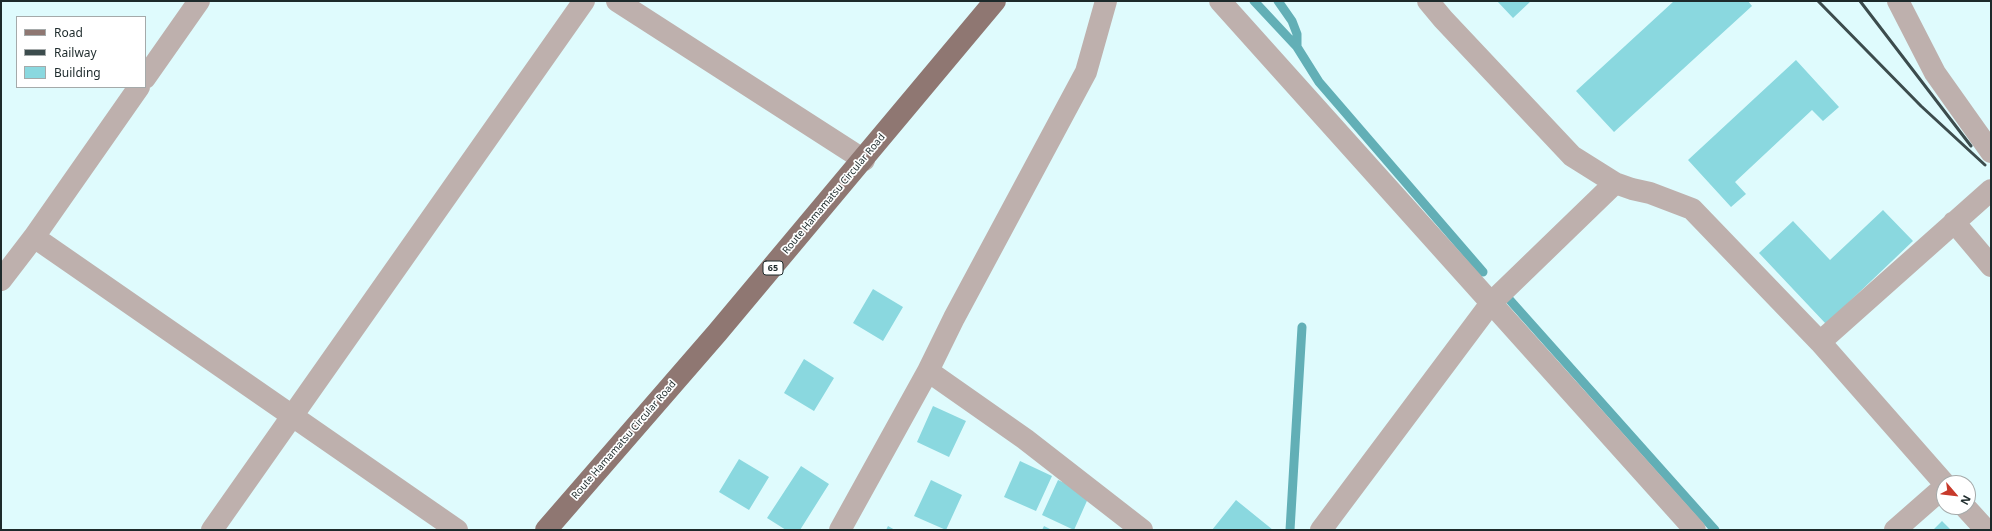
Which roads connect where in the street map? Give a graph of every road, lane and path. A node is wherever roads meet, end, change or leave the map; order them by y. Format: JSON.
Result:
{"nodes":[{"id":1,"x":199,"y":1,"type":"edge"},
{"id":2,"x":584,"y":1,"type":"edge"},
{"id":3,"x":617,"y":1,"type":"edge"},
{"id":4,"x":995,"y":1,"type":"edge"},
{"id":5,"x":1106,"y":1,"type":"edge"},
{"id":6,"x":1220,"y":1,"type":"edge"},
{"id":7,"x":1428,"y":1,"type":"edge"},
{"id":8,"x":1898,"y":1,"type":"edge"},
{"id":9,"x":146,"y":77,"type":"edge"},
{"id":10,"x":138,"y":88,"type":"edge"},
{"id":11,"x":1991,"y":152,"type":"edge"},
{"id":12,"x":864,"y":160,"type":"junction"},
{"id":13,"x":1615,"y":183,"type":"junction"},
{"id":14,"x":1991,"y":190,"type":"edge"},
{"id":15,"x":1954,"y":222,"type":"junction"},
{"id":16,"x":34,"y":237,"type":"junction"},
{"id":17,"x":1991,"y":266,"type":"edge"},
{"id":18,"x":1,"y":280,"type":"edge"},
{"id":19,"x":1491,"y":303,"type":"junction"},
{"id":20,"x":1820,"y":342,"type":"junction"},
{"id":21,"x":928,"y":371,"type":"junction"},
{"id":22,"x":293,"y":416,"type":"junction"},
{"id":23,"x":1936,"y":475,"type":"edge"},
{"id":24,"x":1936,"y":494,"type":"edge"},
{"id":25,"x":1972,"y":515,"type":"edge"},
{"id":26,"x":212,"y":530,"type":"edge"},
{"id":27,"x":457,"y":530,"type":"edge"},
{"id":28,"x":546,"y":530,"type":"edge"},
{"id":29,"x":840,"y":530,"type":"edge"},
{"id":30,"x":1142,"y":530,"type":"edge"},
{"id":31,"x":1321,"y":530,"type":"edge"},
{"id":32,"x":1695,"y":530,"type":"edge"},
{"id":33,"x":1896,"y":530,"type":"edge"},
{"id":34,"x":1986,"y":530,"type":"edge"}],
"edges":[{"from":1,"to":9,"type":"street"},
{"from":2,"to":22,"type":"street"},
{"from":3,"to":12,"type":"street"},
{"from":4,"to":12,"type":"main road","name":"Route Hamamatsu Circular Road","number":"65"},
{"from":5,"to":21,"type":"street"},
{"from":6,"to":19,"type":"street"},
{"from":7,"to":13,"type":"street"},
{"from":8,"to":11,"type":"street"},
{"from":10,"to":16,"type":"street"},
{"from":12,"to":28,"type":"main road","name":"Route Hamamatsu Circular Road","number":"65"},
{"from":13,"to":19,"type":"street"},
{"from":13,"to":20,"type":"street"},
{"from":14,"to":15,"type":"street"},
{"from":15,"to":17,"type":"street"},
{"from":15,"to":20,"type":"street"},
{"from":16,"to":18,"type":"street"},
{"from":16,"to":22,"type":"street"},
{"from":19,"to":31,"type":"street"},
{"from":19,"to":32,"type":"street"},
{"from":20,"to":23,"type":"street"},
{"from":21,"to":29,"type":"street"},
{"from":21,"to":30,"type":"street"},
{"from":22,"to":26,"type":"street"},
{"from":22,"to":27,"type":"street"},
{"from":24,"to":33,"type":"street"},
{"from":25,"to":34,"type":"street"}]}
